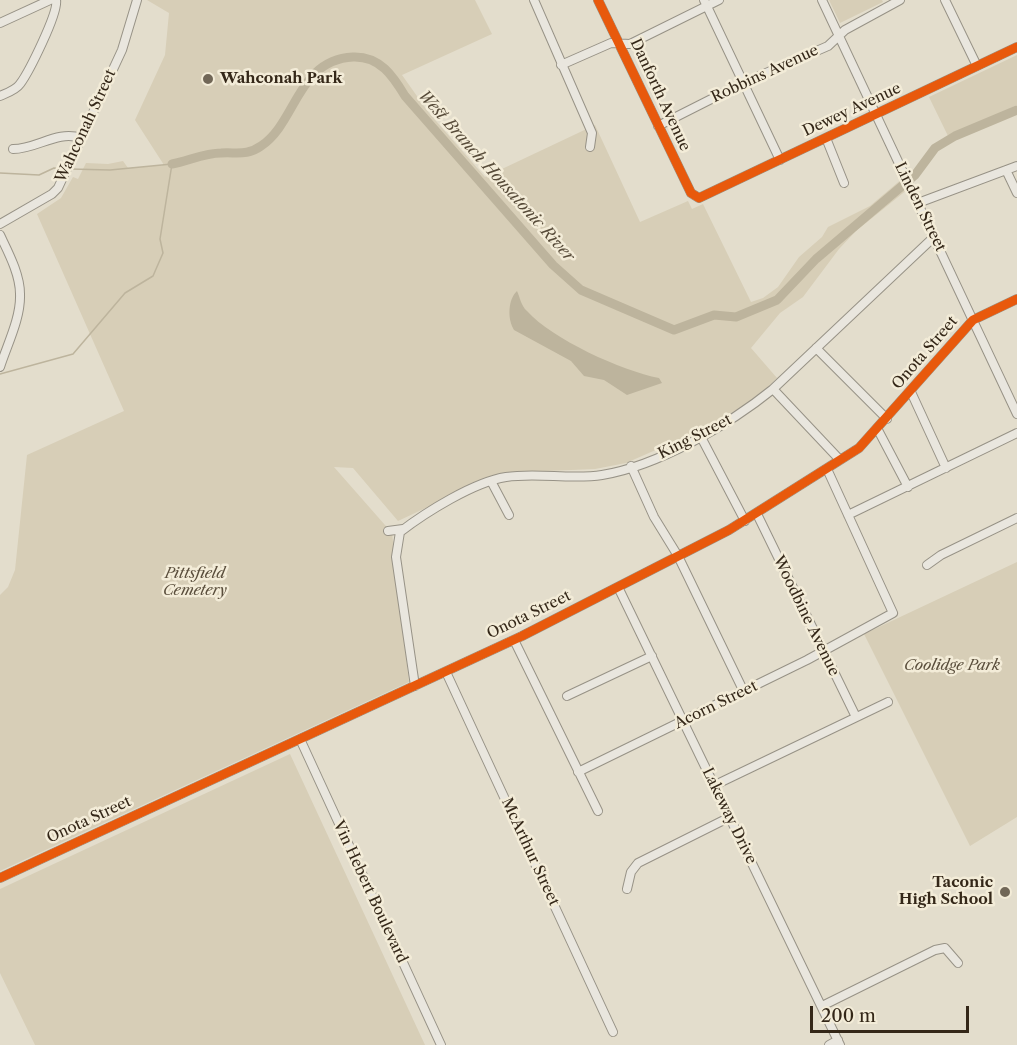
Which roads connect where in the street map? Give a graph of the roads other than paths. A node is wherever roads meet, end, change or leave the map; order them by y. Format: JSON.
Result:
{"nodes":[{"id":1,"x":50,"y":0,"type":"edge"},
{"id":2,"x":56,"y":0,"type":"edge"},
{"id":3,"x":137,"y":0,"type":"edge"},
{"id":4,"x":598,"y":0,"type":"edge"},
{"id":5,"x":719,"y":0,"type":"edge"},
{"id":6,"x":822,"y":0,"type":"edge"},
{"id":7,"x":900,"y":0,"type":"edge"},
{"id":8,"x":945,"y":0,"type":"edge"},
{"id":9,"x":537,"y":1,"type":"edge"},
{"id":10,"x":705,"y":3,"type":"edge"},
{"id":11,"x":0,"y":23,"type":"edge"},
{"id":12,"x":838,"y":35,"type":"junction"},
{"id":13,"x":621,"y":45,"type":"junction"},
{"id":14,"x":1017,"y":48,"type":"edge"},
{"id":15,"x":561,"y":65,"type":"junction"},
{"id":16,"x":977,"y":66,"type":"junction"},
{"id":17,"x":743,"y":83,"type":"junction"},
{"id":18,"x":0,"y":96,"type":"edge"},
{"id":19,"x":877,"y":115,"type":"junction"},
{"id":20,"x":658,"y":126,"type":"junction"},
{"id":21,"x":81,"y":138,"type":"junction"},
{"id":22,"x":826,"y":138,"type":"junction"},
{"id":23,"x":590,"y":147,"type":"dead end"},
{"id":24,"x":13,"y":149,"type":"dead end"},
{"id":25,"x":780,"y":160,"type":"junction"},
{"id":26,"x":1017,"y":166,"type":"edge"},
{"id":27,"x":1006,"y":170,"type":"junction"},
{"id":28,"x":844,"y":183,"type":"dead end"},
{"id":29,"x":1017,"y":193,"type":"edge"},
{"id":30,"x":699,"y":198,"type":"joint"},
{"id":31,"x":918,"y":203,"type":"junction"},
{"id":32,"x":0,"y":224,"type":"edge"},
{"id":33,"x":0,"y":235,"type":"edge"},
{"id":34,"x":934,"y":237,"type":"junction"},
{"id":35,"x":1017,"y":299,"type":"edge"},
{"id":36,"x":973,"y":320,"type":"junction"},
{"id":37,"x":816,"y":348,"type":"junction"},
{"id":38,"x":0,"y":367,"type":"edge"},
{"id":39,"x":773,"y":389,"type":"junction"},
{"id":40,"x":911,"y":392,"type":"junction"},
{"id":41,"x":1017,"y":414,"type":"edge"},
{"id":42,"x":887,"y":419,"type":"junction"},
{"id":43,"x":878,"y":430,"type":"junction"},
{"id":44,"x":1017,"y":434,"type":"edge"},
{"id":45,"x":701,"y":437,"type":"junction"},
{"id":46,"x":840,"y":460,"type":"junction"},
{"id":47,"x":631,"y":466,"type":"junction"},
{"id":48,"x":946,"y":468,"type":"junction"},
{"id":49,"x":827,"y":469,"type":"junction"},
{"id":50,"x":491,"y":481,"type":"junction"},
{"id":51,"x":908,"y":487,"type":"junction"},
{"id":52,"x":758,"y":514,"type":"junction"},
{"id":53,"x":509,"y":515,"type":"dead end"},
{"id":54,"x":848,"y":515,"type":"junction"},
{"id":55,"x":1017,"y":518,"type":"edge"},
{"id":56,"x":745,"y":521,"type":"junction"},
{"id":57,"x":404,"y":529,"type":"junction"},
{"id":58,"x":388,"y":531,"type":"dead end"},
{"id":59,"x":678,"y":556,"type":"junction"},
{"id":60,"x":927,"y":565,"type":"dead end"},
{"id":61,"x":618,"y":587,"type":"junction"},
{"id":62,"x":514,"y":639,"type":"junction"},
{"id":63,"x":824,"y":652,"type":"junction"},
{"id":64,"x":652,"y":656,"type":"junction"},
{"id":65,"x":446,"y":672,"type":"junction"},
{"id":66,"x":414,"y":686,"type":"junction"},
{"id":67,"x":743,"y":690,"type":"junction"},
{"id":68,"x":567,"y":696,"type":"dead end"},
{"id":69,"x":888,"y":702,"type":"dead end"},
{"id":70,"x":856,"y":717,"type":"junction"},
{"id":71,"x":683,"y":721,"type":"junction"},
{"id":72,"x":300,"y":739,"type":"junction"},
{"id":73,"x":578,"y":772,"type":"junction"},
{"id":74,"x":715,"y":786,"type":"junction"},
{"id":75,"x":598,"y":811,"type":"dead end"},
{"id":76,"x":730,"y":817,"type":"junction"},
{"id":77,"x":0,"y":878,"type":"edge"},
{"id":78,"x":627,"y":889,"type":"dead end"},
{"id":79,"x":958,"y":963,"type":"dead end"},
{"id":80,"x":822,"y":1006,"type":"junction"},
{"id":81,"x":613,"y":1032,"type":"dead end"},
{"id":82,"x":839,"y":1042,"type":"edge"},
{"id":83,"x":441,"y":1045,"type":"edge"},
{"id":84,"x":829,"y":1045,"type":"edge"}],
"edges":[{"from":1,"to":11,"type":"street"},
{"from":2,"to":18,"type":"street"},
{"from":3,"to":21,"type":"street","name":"Wahconah Street"},
{"from":4,"to":13,"type":"street","name":"Danforth Avenue"},
{"from":5,"to":10,"type":"street"},
{"from":6,"to":12,"type":"street","name":"Linden Street"},
{"from":7,"to":12,"type":"street","name":"Robbins Avenue"},
{"from":8,"to":16,"type":"street"},
{"from":9,"to":15,"type":"street"},
{"from":10,"to":13,"type":"street"},
{"from":10,"to":17,"type":"street"},
{"from":12,"to":17,"type":"street","name":"Robbins Avenue"},
{"from":12,"to":19,"type":"street","name":"Linden Street"},
{"from":13,"to":15,"type":"street"},
{"from":13,"to":20,"type":"street","name":"Danforth Avenue"},
{"from":14,"to":16,"type":"street","name":"Dewey Avenue"},
{"from":15,"to":23,"type":"street"},
{"from":16,"to":19,"type":"street","name":"Dewey Avenue"},
{"from":17,"to":20,"type":"street","name":"Robbins Avenue"},
{"from":17,"to":25,"type":"street"},
{"from":19,"to":22,"type":"street","name":"Dewey Avenue"},
{"from":19,"to":31,"type":"street","name":"Linden Street"},
{"from":20,"to":30,"type":"street","name":"Danforth Avenue"},
{"from":21,"to":24,"type":"street"},
{"from":21,"to":32,"type":"street","name":"Wahconah Street"},
{"from":22,"to":25,"type":"street","name":"Dewey Avenue"},
{"from":22,"to":28,"type":"street"},
{"from":25,"to":30,"type":"street","name":"Dewey Avenue"},
{"from":26,"to":27,"type":"street"},
{"from":27,"to":29,"type":"street"},
{"from":27,"to":31,"type":"street"},
{"from":31,"to":34,"type":"street","name":"Linden Street"},
{"from":33,"to":38,"type":"street"},
{"from":34,"to":36,"type":"street","name":"Linden Street"},
{"from":34,"to":37,"type":"street","name":"King Street"},
{"from":35,"to":36,"type":"street","name":"Onota Street"},
{"from":36,"to":40,"type":"street","name":"Onota Street"},
{"from":36,"to":41,"type":"street","name":"Linden Street"},
{"from":37,"to":39,"type":"street","name":"King Street"},
{"from":37,"to":42,"type":"street"},
{"from":39,"to":45,"type":"street","name":"King Street"},
{"from":39,"to":46,"type":"street"},
{"from":40,"to":42,"type":"street","name":"Onota Street"},
{"from":40,"to":48,"type":"street"},
{"from":42,"to":43,"type":"street","name":"Onota Street"},
{"from":43,"to":46,"type":"street","name":"Onota Street"},
{"from":43,"to":51,"type":"street"},
{"from":44,"to":48,"type":"street"},
{"from":45,"to":47,"type":"street","name":"King Street"},
{"from":45,"to":56,"type":"street"},
{"from":46,"to":49,"type":"street","name":"Onota Street"},
{"from":47,"to":50,"type":"street","name":"King Street"},
{"from":47,"to":59,"type":"street"},
{"from":48,"to":51,"type":"street"},
{"from":49,"to":52,"type":"street","name":"Onota Street"},
{"from":49,"to":54,"type":"street"},
{"from":50,"to":53,"type":"street"},
{"from":50,"to":57,"type":"street","name":"King Street"},
{"from":51,"to":54,"type":"street"},
{"from":52,"to":56,"type":"street","name":"Onota Street"},
{"from":52,"to":63,"type":"street","name":"Woodbine Avenue"},
{"from":54,"to":63,"type":"street","name":"Acorn Street"},
{"from":55,"to":60,"type":"street"},
{"from":56,"to":59,"type":"street","name":"Onota Street"},
{"from":57,"to":58,"type":"street"},
{"from":57,"to":66,"type":"street"},
{"from":59,"to":61,"type":"street","name":"Onota Street"},
{"from":59,"to":67,"type":"street"},
{"from":61,"to":62,"type":"street","name":"Onota Street"},
{"from":61,"to":64,"type":"street","name":"Lakeway Drive"},
{"from":62,"to":65,"type":"street","name":"Onota Street"},
{"from":62,"to":73,"type":"street"},
{"from":63,"to":67,"type":"street","name":"Acorn Street"},
{"from":63,"to":70,"type":"street","name":"Woodbine Avenue"},
{"from":64,"to":68,"type":"street"},
{"from":64,"to":71,"type":"street","name":"Lakeway Drive"},
{"from":65,"to":66,"type":"street","name":"Onota Street"},
{"from":65,"to":81,"type":"street","name":"McArthur Street"},
{"from":66,"to":72,"type":"street","name":"Onota Street"},
{"from":67,"to":71,"type":"street","name":"Acorn Street"},
{"from":69,"to":70,"type":"street"},
{"from":70,"to":74,"type":"street"},
{"from":71,"to":73,"type":"street","name":"Acorn Street"},
{"from":71,"to":74,"type":"street","name":"Lakeway Drive"},
{"from":72,"to":77,"type":"street","name":"Onota Street"},
{"from":72,"to":83,"type":"street","name":"Vin Hebert Boulevard"},
{"from":73,"to":75,"type":"street"},
{"from":74,"to":76,"type":"street","name":"Lakeway Drive"},
{"from":76,"to":78,"type":"street"},
{"from":76,"to":80,"type":"street","name":"Lakeway Drive"},
{"from":79,"to":80,"type":"street"},
{"from":80,"to":82,"type":"street","name":"Lakeway Drive"},
{"from":82,"to":84,"type":"street"}]}
